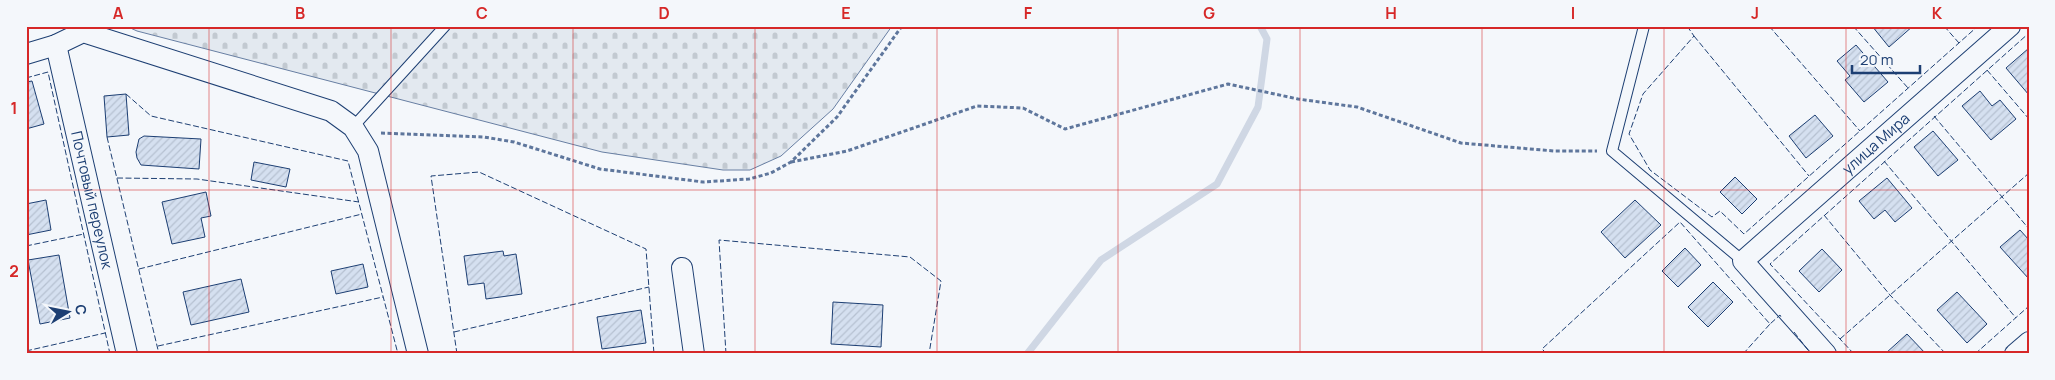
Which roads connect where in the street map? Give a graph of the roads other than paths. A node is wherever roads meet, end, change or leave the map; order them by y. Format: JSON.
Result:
{"nodes":[{"id":1,"x":445,"y":26,"type":"edge"},
{"id":2,"x":1644,"y":26,"type":"edge"},
{"id":3,"x":2010,"y":26,"type":"edge"},
{"id":4,"x":85,"y":29,"type":"edge"},
{"id":5,"x":56,"y":45,"type":"junction"},
{"id":6,"x":26,"y":54,"type":"edge"},
{"id":7,"x":353,"y":128,"type":"junction"},
{"id":8,"x":1743,"y":261,"type":"junction"},
{"id":9,"x":682,"y":268,"type":"dead end"},
{"id":10,"x":2029,"y":342,"type":"edge"},
{"id":11,"x":127,"y":354,"type":"edge"},
{"id":12,"x":418,"y":354,"type":"edge"},
{"id":13,"x":694,"y":354,"type":"edge"},
{"id":14,"x":1826,"y":354,"type":"edge"},
{"id":15,"x":2015,"y":354,"type":"edge"}],
"edges":[{"from":1,"to":7,"type":"lane"},
{"from":2,"to":8,"type":"lane"},
{"from":3,"to":8,"type":"street","name":"улица Мира"},
{"from":4,"to":5,"type":"street"},
{"from":4,"to":7,"type":"street"},
{"from":5,"to":6,"type":"street"},
{"from":5,"to":11,"type":"street","name":"Почтовый переулок"},
{"from":7,"to":12,"type":"street"},
{"from":8,"to":14,"type":"street"},
{"from":9,"to":13,"type":"street"},
{"from":10,"to":15,"type":"street"}]}
